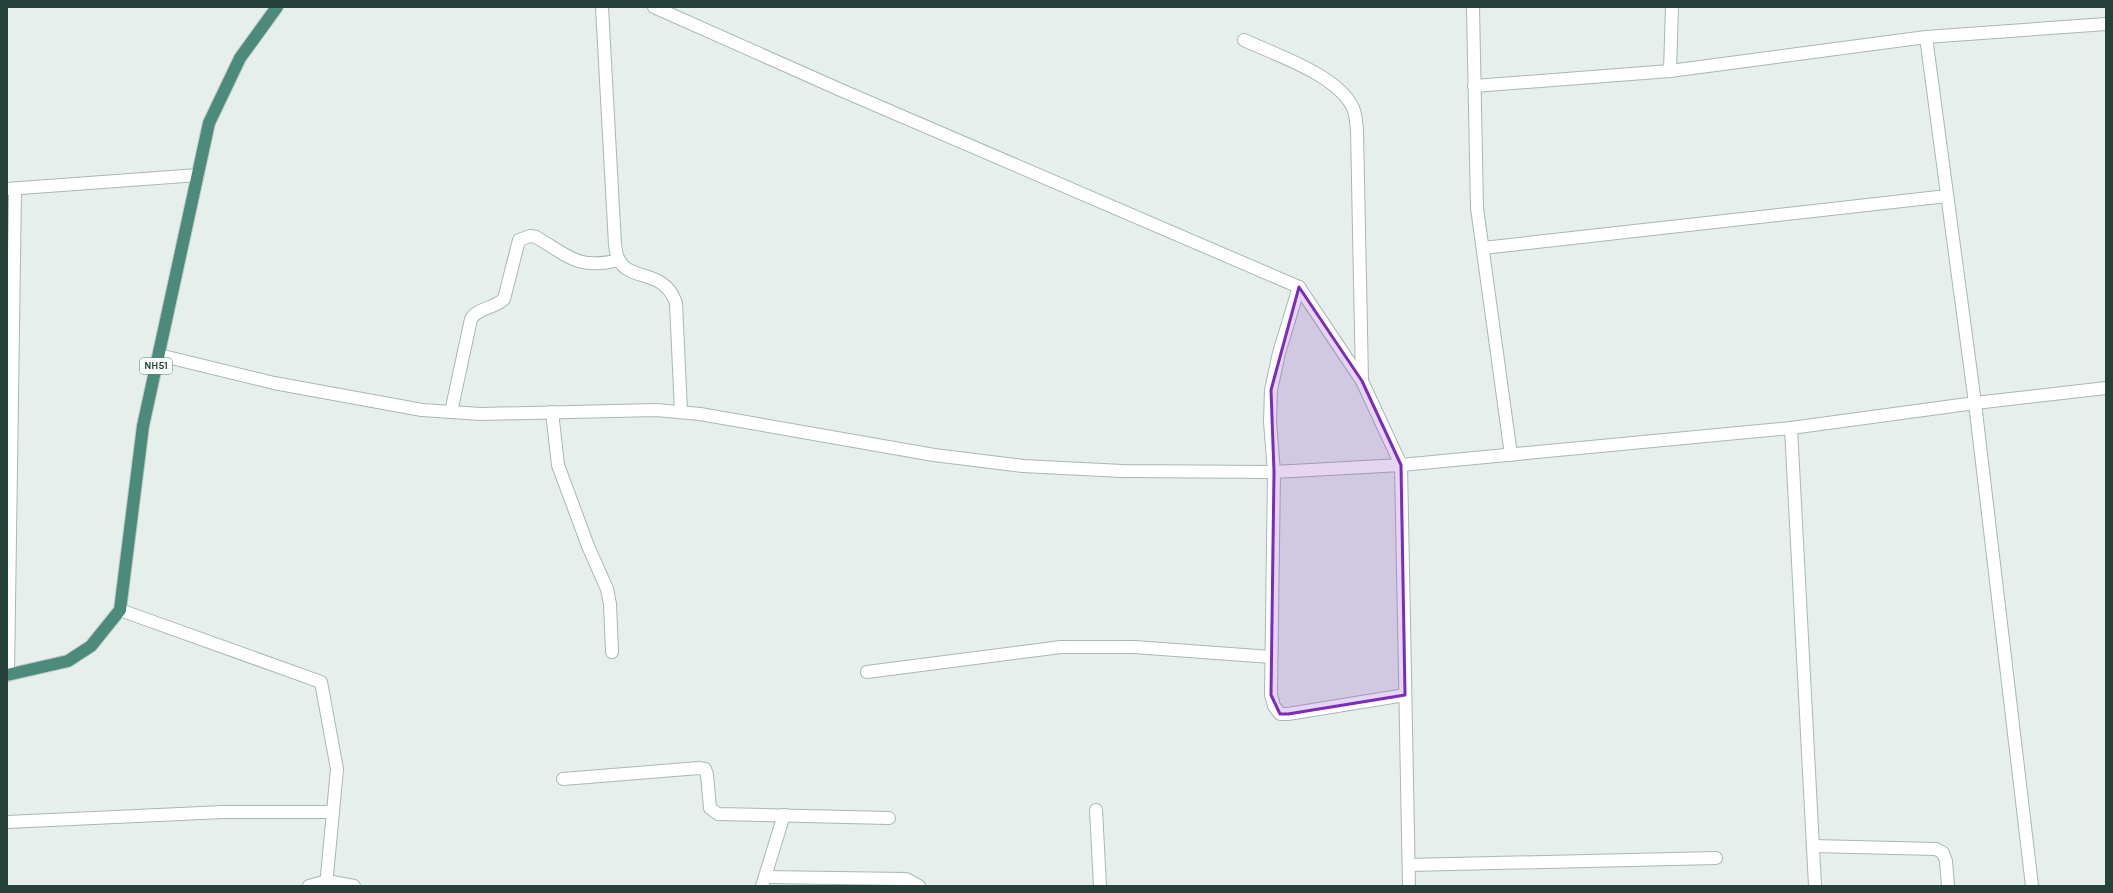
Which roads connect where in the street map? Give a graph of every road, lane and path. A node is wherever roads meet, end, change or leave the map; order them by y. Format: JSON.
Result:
{"nodes":[{"id":1,"x":277,"y":7,"type":"edge"},
{"id":2,"x":602,"y":7,"type":"edge"},
{"id":3,"x":654,"y":7,"type":"edge"},
{"id":4,"x":1473,"y":7,"type":"edge"},
{"id":5,"x":1672,"y":7,"type":"edge"},
{"id":6,"x":2106,"y":24,"type":"edge"},
{"id":7,"x":1926,"y":37,"type":"junction"},
{"id":8,"x":1244,"y":40,"type":"dead end"},
{"id":9,"x":1670,"y":71,"type":"junction"},
{"id":10,"x":1474,"y":86,"type":"junction"},
{"id":11,"x":198,"y":175,"type":"junction"},
{"id":12,"x":11,"y":189,"type":"edge"},
{"id":13,"x":1947,"y":196,"type":"junction"},
{"id":14,"x":1483,"y":248,"type":"junction"},
{"id":15,"x":619,"y":260,"type":"junction"},
{"id":16,"x":1299,"y":287,"type":"junction"},
{"id":17,"x":159,"y":355,"type":"junction"},
{"id":18,"x":1362,"y":381,"type":"junction"},
{"id":19,"x":2106,"y":388,"type":"edge"},
{"id":20,"x":1974,"y":403,"type":"junction"},
{"id":21,"x":451,"y":412,"type":"junction"},
{"id":22,"x":552,"y":412,"type":"junction"},
{"id":23,"x":681,"y":412,"type":"junction"},
{"id":24,"x":1791,"y":428,"type":"junction"},
{"id":25,"x":1510,"y":455,"type":"junction"},
{"id":26,"x":1401,"y":465,"type":"junction"},
{"id":27,"x":1274,"y":472,"type":"junction"},
{"id":28,"x":120,"y":610,"type":"junction"},
{"id":29,"x":612,"y":652,"type":"dead end"},
{"id":30,"x":1272,"y":657,"type":"junction"},
{"id":31,"x":867,"y":672,"type":"dead end"},
{"id":32,"x":7,"y":675,"type":"edge"},
{"id":33,"x":1405,"y":695,"type":"junction"},
{"id":34,"x":563,"y":779,"type":"dead end"},
{"id":35,"x":1096,"y":810,"type":"dead end"},
{"id":36,"x":333,"y":812,"type":"junction"},
{"id":37,"x":784,"y":815,"type":"junction"},
{"id":38,"x":889,"y":818,"type":"dead end"},
{"id":39,"x":7,"y":822,"type":"edge"},
{"id":40,"x":1813,"y":846,"type":"junction"},
{"id":41,"x":1716,"y":858,"type":"dead end"},
{"id":42,"x":1409,"y":865,"type":"junction"},
{"id":43,"x":764,"y":882,"type":"edge"},
{"id":44,"x":326,"y":884,"type":"edge"},
{"id":45,"x":309,"y":886,"type":"edge"},
{"id":46,"x":354,"y":886,"type":"edge"},
{"id":47,"x":919,"y":886,"type":"edge"},
{"id":48,"x":1100,"y":886,"type":"edge"},
{"id":49,"x":1410,"y":886,"type":"edge"},
{"id":50,"x":1815,"y":886,"type":"edge"},
{"id":51,"x":1948,"y":886,"type":"edge"},
{"id":52,"x":2032,"y":886,"type":"edge"}],
"edges":[{"from":1,"to":11,"type":"highway","number":"NH51"},
{"from":2,"to":15,"type":"street"},
{"from":3,"to":16,"type":"street"},
{"from":4,"to":10,"type":"street"},
{"from":5,"to":9,"type":"street"},
{"from":6,"to":7,"type":"street"},
{"from":7,"to":9,"type":"street"},
{"from":7,"to":13,"type":"street"},
{"from":8,"to":18,"type":"street"},
{"from":9,"to":10,"type":"street"},
{"from":10,"to":14,"type":"street"},
{"from":11,"to":12,"type":"street"},
{"from":11,"to":17,"type":"highway","number":"NH51"},
{"from":12,"to":32,"type":"street"},
{"from":13,"to":14,"type":"street"},
{"from":13,"to":20,"type":"street"},
{"from":14,"to":25,"type":"street"},
{"from":15,"to":21,"type":"street"},
{"from":15,"to":23,"type":"street"},
{"from":16,"to":18,"type":"street"},
{"from":16,"to":27,"type":"street"},
{"from":17,"to":21,"type":"street"},
{"from":17,"to":28,"type":"highway","number":"NH51"},
{"from":18,"to":26,"type":"street"},
{"from":19,"to":20,"type":"street"},
{"from":20,"to":24,"type":"street"},
{"from":20,"to":52,"type":"street"},
{"from":21,"to":22,"type":"street"},
{"from":22,"to":23,"type":"street"},
{"from":22,"to":29,"type":"street"},
{"from":23,"to":27,"type":"street"},
{"from":24,"to":25,"type":"street"},
{"from":24,"to":40,"type":"street"},
{"from":25,"to":26,"type":"street"},
{"from":26,"to":27,"type":"street"},
{"from":26,"to":33,"type":"street"},
{"from":27,"to":30,"type":"street"},
{"from":28,"to":32,"type":"highway"},
{"from":28,"to":36,"type":"street"},
{"from":30,"to":31,"type":"street"},
{"from":30,"to":33,"type":"street"},
{"from":33,"to":42,"type":"street"},
{"from":34,"to":37,"type":"street"},
{"from":35,"to":48,"type":"street"},
{"from":36,"to":39,"type":"street"},
{"from":36,"to":44,"type":"street"},
{"from":37,"to":38,"type":"street"},
{"from":37,"to":43,"type":"street"},
{"from":40,"to":50,"type":"street"},
{"from":40,"to":51,"type":"street"},
{"from":41,"to":42,"type":"street"},
{"from":42,"to":49,"type":"street"},
{"from":43,"to":47,"type":"street"},
{"from":44,"to":45,"type":"street"},
{"from":44,"to":46,"type":"street"}]}
